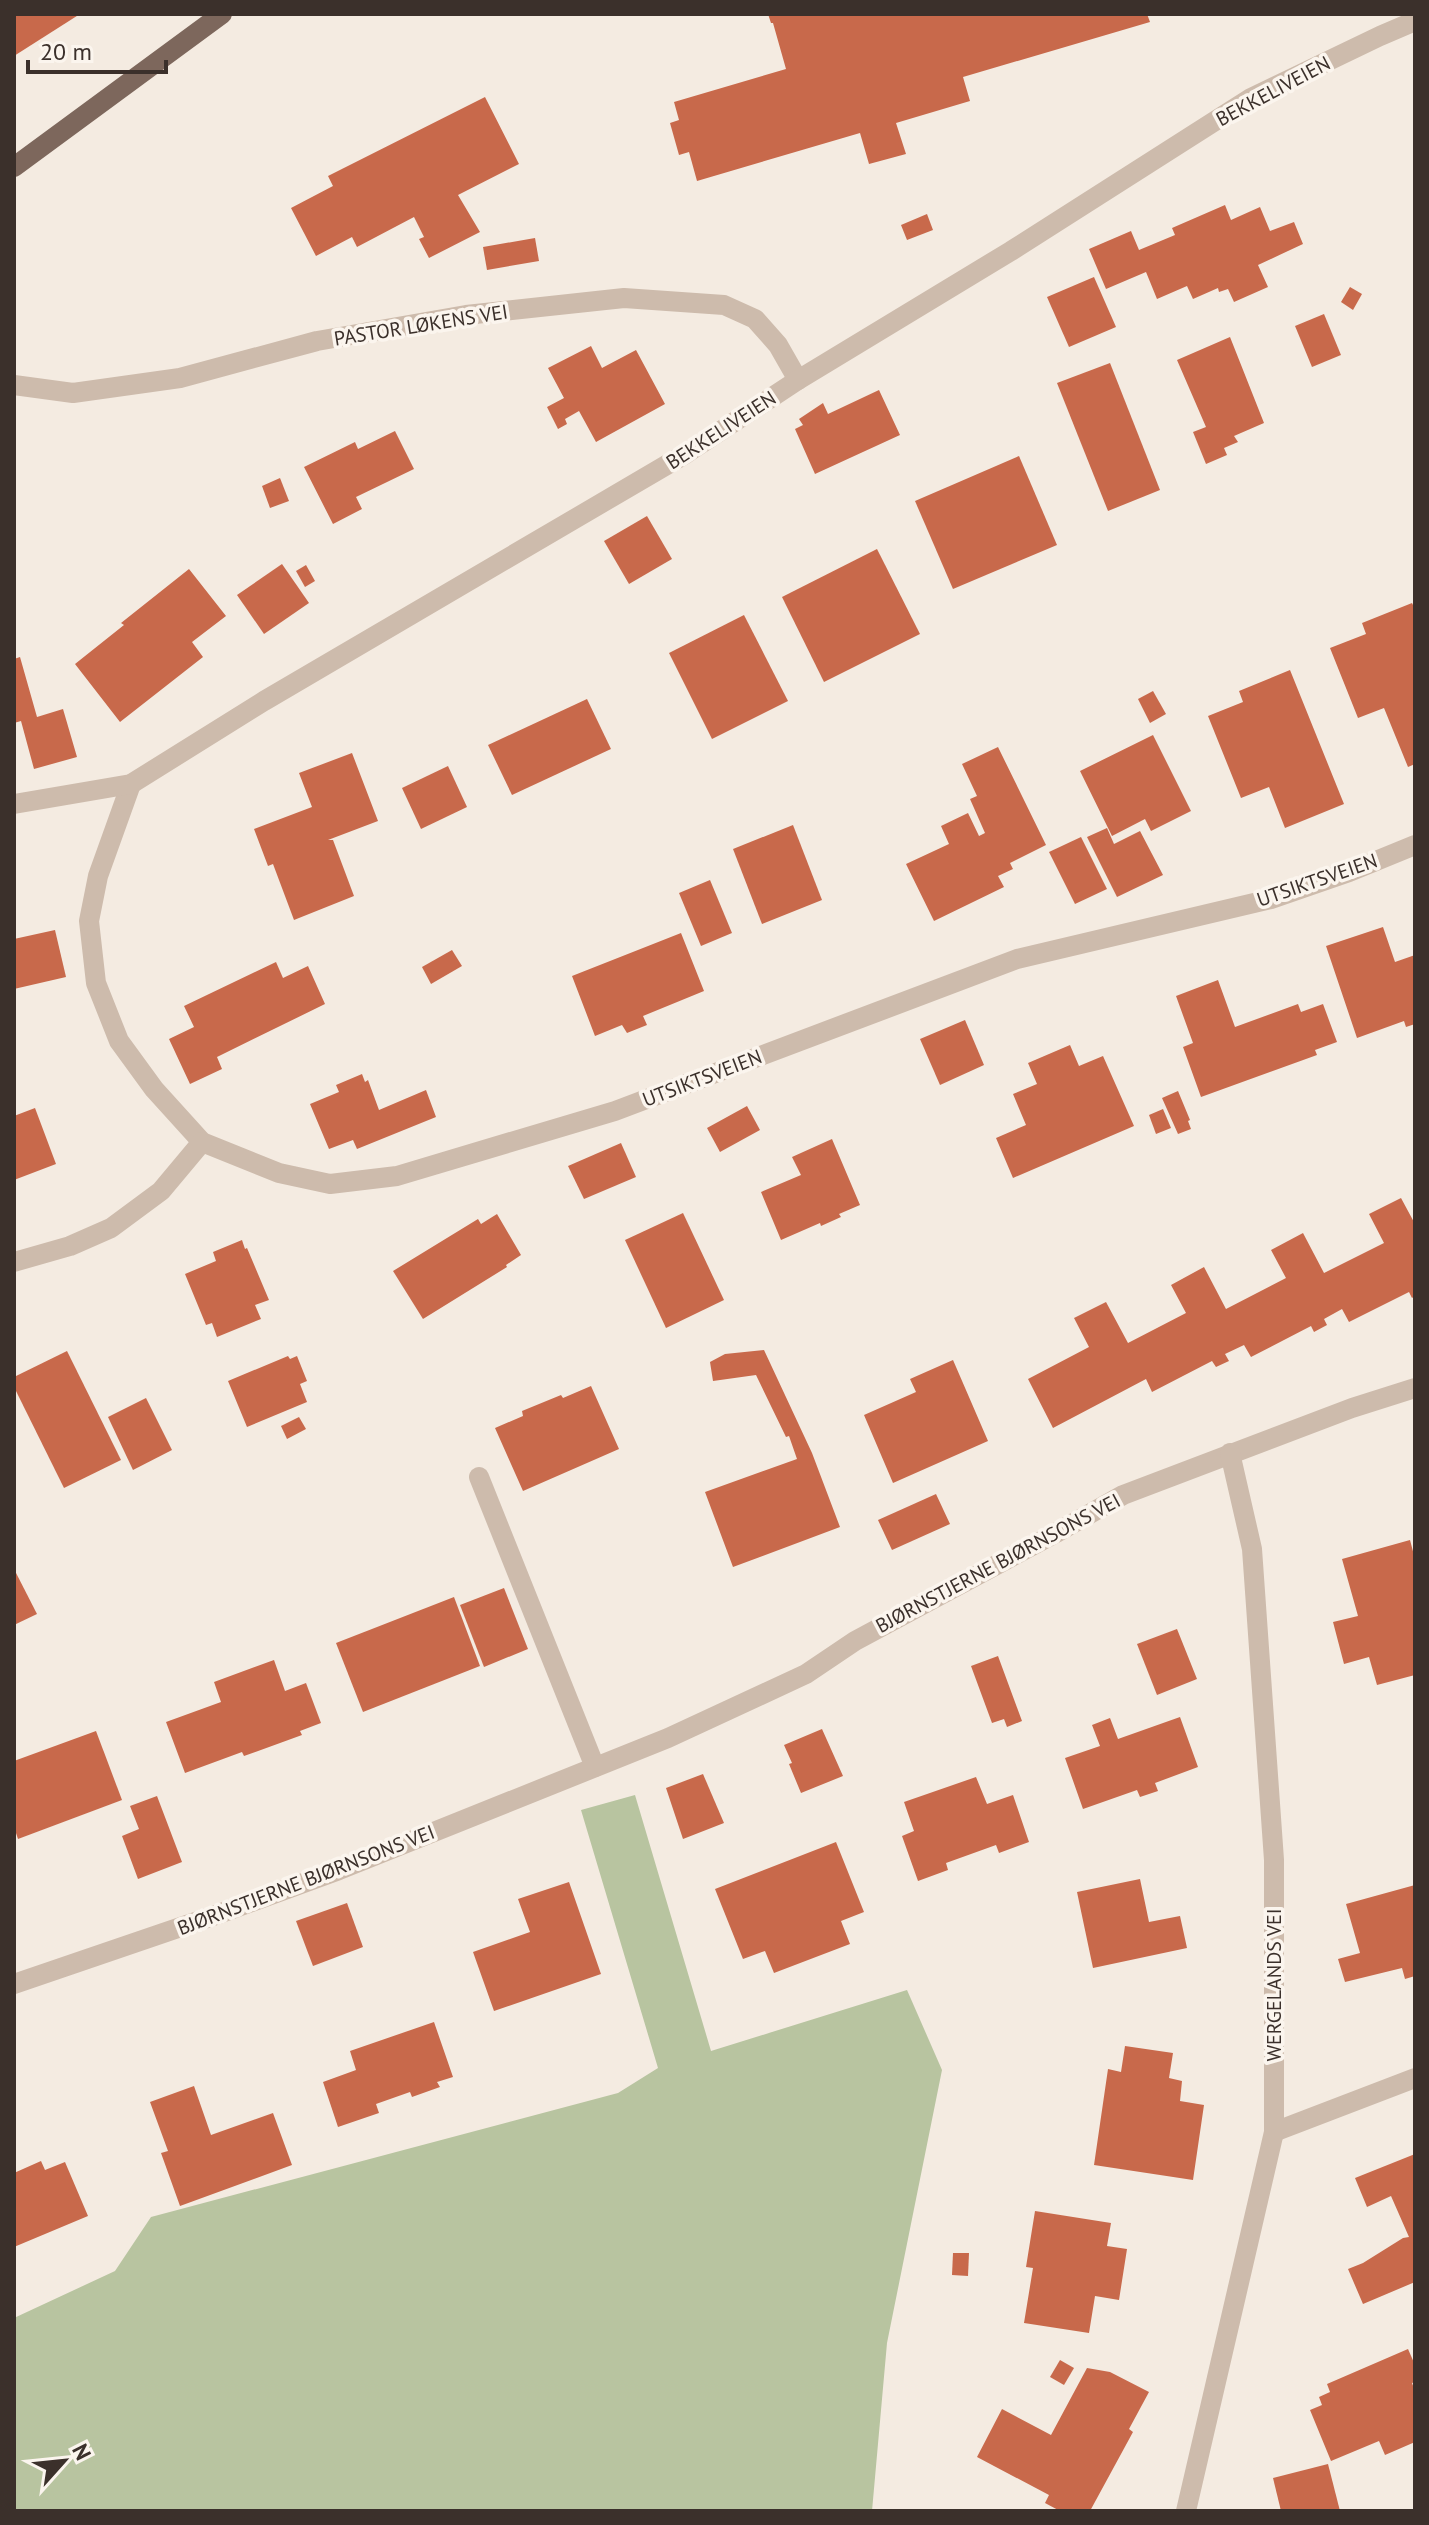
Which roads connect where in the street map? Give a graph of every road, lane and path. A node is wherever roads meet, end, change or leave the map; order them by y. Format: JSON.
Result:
{"nodes":[{"id":1,"x":222,"y":14,"type":"edge"},
{"id":2,"x":1415,"y":21,"type":"edge"},
{"id":3,"x":14,"y":167,"type":"edge"},
{"id":4,"x":798,"y":380,"type":"junction"},
{"id":5,"x":14,"y":385,"type":"edge"},
{"id":6,"x":131,"y":784,"type":"junction"},
{"id":7,"x":14,"y":804,"type":"edge"},
{"id":8,"x":1415,"y":845,"type":"edge"},
{"id":9,"x":202,"y":1142,"type":"junction"},
{"id":10,"x":14,"y":1262,"type":"edge"},
{"id":11,"x":1415,"y":1388,"type":"edge"},
{"id":12,"x":1230,"y":1453,"type":"junction"},
{"id":13,"x":479,"y":1477,"type":"dead end"},
{"id":14,"x":595,"y":1767,"type":"junction"},
{"id":15,"x":14,"y":1984,"type":"edge"},
{"id":16,"x":1415,"y":2078,"type":"edge"},
{"id":17,"x":1274,"y":2132,"type":"junction"},
{"id":18,"x":1186,"y":2511,"type":"edge"}],
"edges":[{"from":1,"to":3,"type":"main road"},
{"from":2,"to":4,"type":"street","name":"BEKKELIVEIEN"},
{"from":4,"to":5,"type":"street","name":"PASTOR LØKENS VEI"},
{"from":4,"to":6,"type":"street","name":"BEKKELIVEIEN"},
{"from":6,"to":7,"type":"street","name":"BEKKELIVEIEN"},
{"from":6,"to":9,"type":"street"},
{"from":8,"to":9,"type":"street","name":"UTSIKTSVEIEN"},
{"from":9,"to":10,"type":"street"},
{"from":11,"to":12,"type":"street","name":"BJØRNSTJERNE BJØRNSONS VEI"},
{"from":12,"to":14,"type":"street","name":"BJØRNSTJERNE BJØRNSONS VEI"},
{"from":12,"to":17,"type":"street","name":"WERGELANDS VEI"},
{"from":13,"to":14,"type":"street"},
{"from":14,"to":15,"type":"street","name":"BJØRNSTJERNE BJØRNSONS VEI"},
{"from":16,"to":17,"type":"street"},
{"from":17,"to":18,"type":"street","name":"WERGELANDS VEI"}]}
